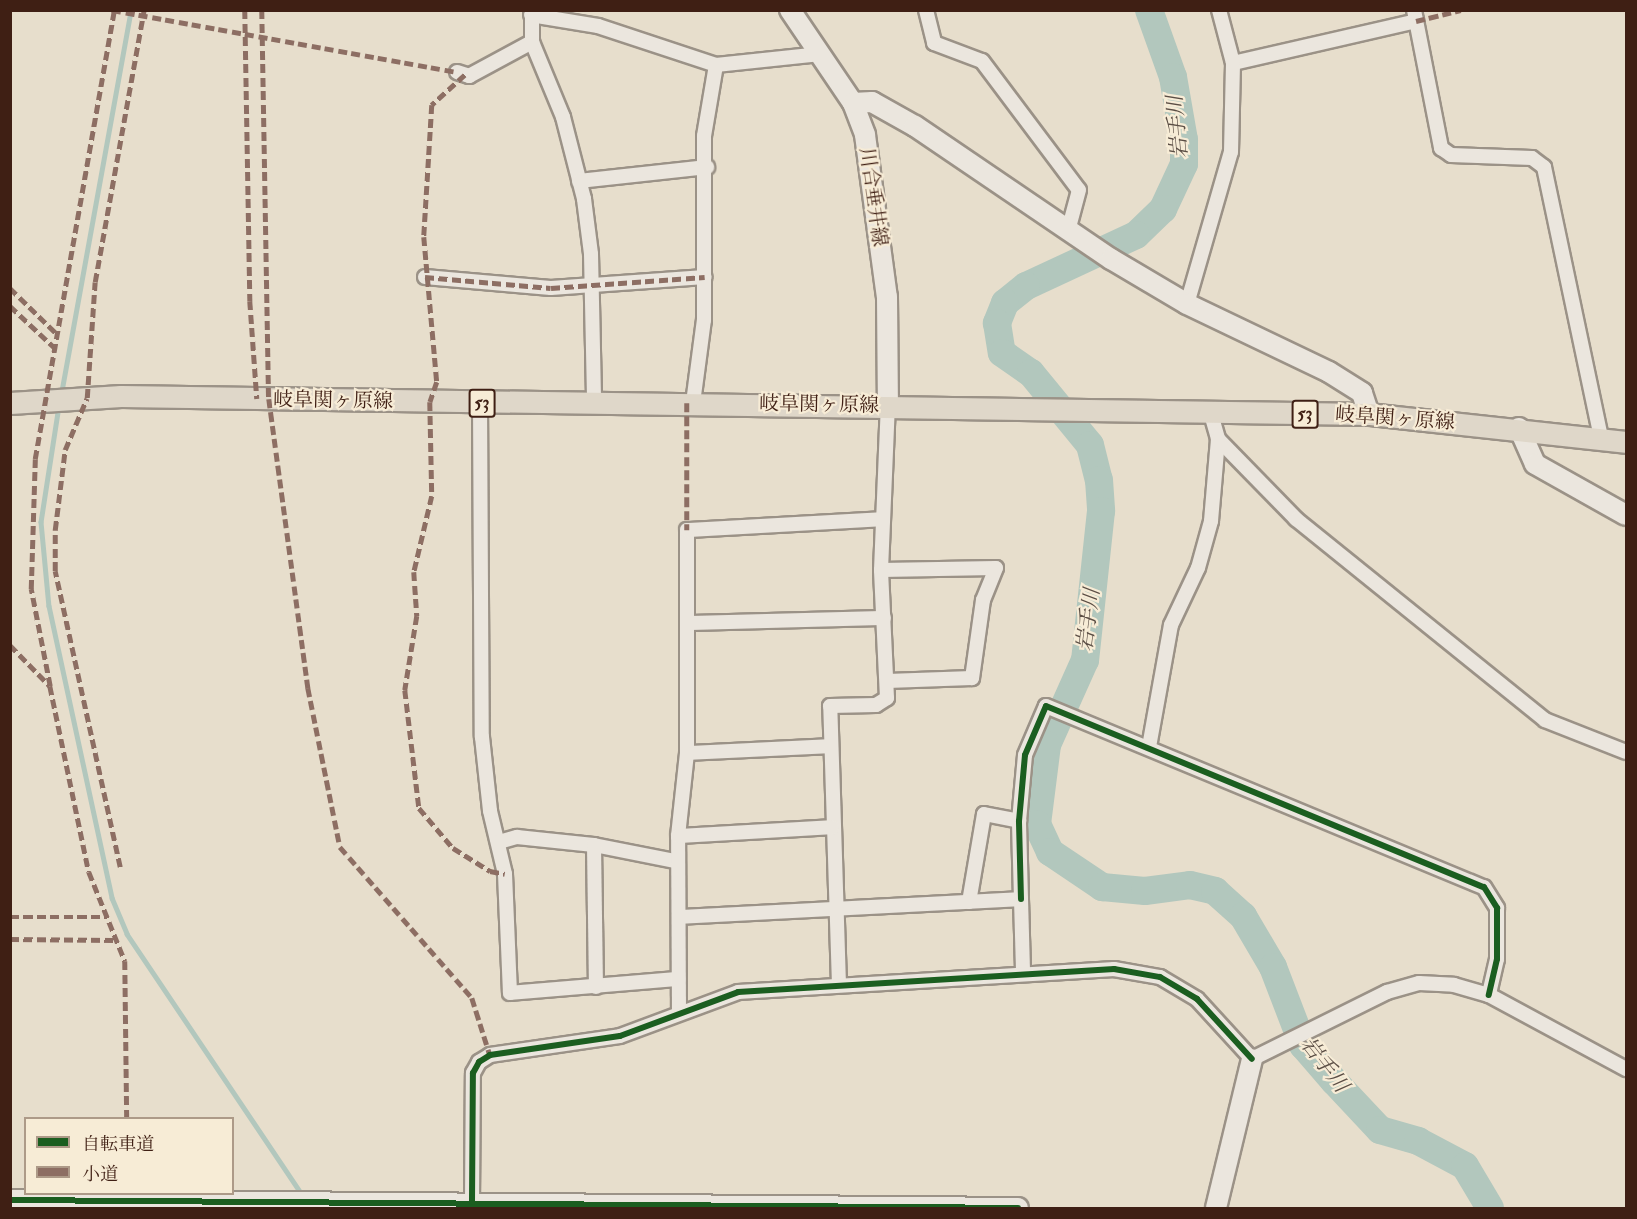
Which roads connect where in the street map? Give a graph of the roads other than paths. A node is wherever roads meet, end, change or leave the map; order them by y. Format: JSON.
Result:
{"nodes":[{"id":1,"x":790,"y":10,"type":"edge"},
{"id":2,"x":926,"y":10,"type":"edge"},
{"id":3,"x":1219,"y":10,"type":"edge"},
{"id":4,"x":532,"y":13,"type":"edge"},
{"id":5,"x":1415,"y":16,"type":"edge"},
{"id":6,"x":532,"y":42,"type":"junction"},
{"id":7,"x":820,"y":54,"type":"junction"},
{"id":8,"x":1233,"y":63,"type":"junction"},
{"id":9,"x":716,"y":64,"type":"junction"},
{"id":10,"x":457,"y":72,"type":"dead end"},
{"id":11,"x":853,"y":103,"type":"junction"},
{"id":12,"x":707,"y":167,"type":"junction"},
{"id":13,"x":579,"y":181,"type":"junction"},
{"id":14,"x":1072,"y":234,"type":"junction"},
{"id":15,"x":425,"y":277,"type":"dead end"},
{"id":16,"x":705,"y":277,"type":"junction"},
{"id":17,"x":589,"y":284,"type":"junction"},
{"id":18,"x":1187,"y":304,"type":"junction"},
{"id":19,"x":10,"y":403,"type":"edge"},
{"id":20,"x":594,"y":403,"type":"junction"},
{"id":21,"x":693,"y":403,"type":"junction"},
{"id":22,"x":480,"y":404,"type":"junction"},
{"id":23,"x":888,"y":405,"type":"junction"},
{"id":24,"x":1211,"y":414,"type":"junction"},
{"id":25,"x":1369,"y":414,"type":"junction"},
{"id":26,"x":1519,"y":428,"type":"junction"},
{"id":27,"x":1601,"y":438,"type":"junction"},
{"id":28,"x":1218,"y":439,"type":"junction"},
{"id":29,"x":1626,"y":442,"type":"edge"},
{"id":30,"x":1626,"y":515,"type":"edge"},
{"id":31,"x":883,"y":519,"type":"junction"},
{"id":32,"x":881,"y":570,"type":"junction"},
{"id":33,"x":884,"y":618,"type":"junction"},
{"id":34,"x":688,"y":623,"type":"junction"},
{"id":35,"x":886,"y":681,"type":"junction"},
{"id":36,"x":831,"y":746,"type":"junction"},
{"id":37,"x":1149,"y":747,"type":"junction"},
{"id":38,"x":1626,"y":752,"type":"edge"},
{"id":39,"x":687,"y":753,"type":"junction"},
{"id":40,"x":1019,"y":821,"type":"junction"},
{"id":41,"x":832,"y":828,"type":"junction"},
{"id":42,"x":678,"y":836,"type":"junction"},
{"id":43,"x":499,"y":842,"type":"junction"},
{"id":44,"x":594,"y":845,"type":"junction"},
{"id":45,"x":675,"y":861,"type":"junction"},
{"id":46,"x":1022,"y":899,"type":"junction"},
{"id":47,"x":969,"y":902,"type":"junction"},
{"id":48,"x":836,"y":910,"type":"junction"},
{"id":49,"x":679,"y":917,"type":"junction"},
{"id":50,"x":1023,"y":970,"type":"junction"},
{"id":51,"x":678,"y":979,"type":"junction"},
{"id":52,"x":839,"y":985,"type":"junction"},
{"id":53,"x":596,"y":987,"type":"junction"},
{"id":54,"x":1489,"y":995,"type":"junction"},
{"id":55,"x":679,"y":1012,"type":"junction"},
{"id":56,"x":1252,"y":1059,"type":"junction"},
{"id":57,"x":1626,"y":1069,"type":"edge"},
{"id":58,"x":10,"y":1200,"type":"edge"},
{"id":59,"x":472,"y":1202,"type":"junction"},
{"id":60,"x":126,"y":1204,"type":"edge"},
{"id":61,"x":1018,"y":1209,"type":"edge"},
{"id":62,"x":1216,"y":1209,"type":"edge"}],
"edges":[{"from":1,"to":7,"type":"street","name":"川合垂井線"},
{"from":2,"to":14,"type":"street"},
{"from":3,"to":8,"type":"street"},
{"from":4,"to":6,"type":"street"},
{"from":4,"to":9,"type":"street"},
{"from":5,"to":8,"type":"street"},
{"from":5,"to":27,"type":"street"},
{"from":6,"to":10,"type":"street"},
{"from":6,"to":13,"type":"street"},
{"from":7,"to":9,"type":"street"},
{"from":7,"to":11,"type":"street","name":"川合垂井線"},
{"from":8,"to":18,"type":"street"},
{"from":9,"to":12,"type":"street"},
{"from":11,"to":14,"type":"street"},
{"from":11,"to":23,"type":"street","name":"川合垂井線"},
{"from":12,"to":13,"type":"street"},
{"from":12,"to":16,"type":"street"},
{"from":13,"to":17,"type":"street"},
{"from":14,"to":18,"type":"street"},
{"from":15,"to":17,"type":"street"},
{"from":16,"to":17,"type":"street"},
{"from":16,"to":21,"type":"street"},
{"from":17,"to":20,"type":"street"},
{"from":18,"to":25,"type":"street"},
{"from":19,"to":22,"type":"main road","name":"岐阜関ヶ原線","number":"53"},
{"from":20,"to":21,"type":"main road","name":"岐阜関ヶ原線","number":"53"},
{"from":20,"to":22,"type":"main road","name":"岐阜関ヶ原線","number":"53"},
{"from":21,"to":23,"type":"main road","name":"岐阜関ヶ原線","number":"53"},
{"from":22,"to":43,"type":"street"},
{"from":23,"to":24,"type":"main road","name":"岐阜関ヶ原線","number":"53"},
{"from":23,"to":31,"type":"street"},
{"from":24,"to":25,"type":"main road","name":"岐阜関ヶ原線","number":"53"},
{"from":24,"to":28,"type":"street"},
{"from":25,"to":26,"type":"main road","name":"岐阜関ヶ原線","number":"53"},
{"from":26,"to":27,"type":"main road","name":"岐阜関ヶ原線","number":"53"},
{"from":26,"to":30,"type":"street"},
{"from":27,"to":29,"type":"main road","name":"岐阜関ヶ原線","number":"53"},
{"from":28,"to":37,"type":"street"},
{"from":28,"to":38,"type":"street"},
{"from":31,"to":32,"type":"street"},
{"from":31,"to":34,"type":"street"},
{"from":32,"to":33,"type":"street"},
{"from":32,"to":35,"type":"street"},
{"from":33,"to":34,"type":"street"},
{"from":33,"to":35,"type":"street"},
{"from":34,"to":39,"type":"street"},
{"from":35,"to":36,"type":"street"},
{"from":36,"to":39,"type":"street"},
{"from":36,"to":41,"type":"street"},
{"from":37,"to":40,"type":"street"},
{"from":37,"to":54,"type":"street"},
{"from":39,"to":42,"type":"street"},
{"from":40,"to":46,"type":"street"},
{"from":40,"to":47,"type":"street"},
{"from":41,"to":42,"type":"street"},
{"from":41,"to":48,"type":"street"},
{"from":42,"to":45,"type":"street"},
{"from":43,"to":44,"type":"street"},
{"from":43,"to":53,"type":"street"},
{"from":44,"to":45,"type":"street"},
{"from":44,"to":53,"type":"street"},
{"from":45,"to":49,"type":"street"},
{"from":46,"to":47,"type":"street"},
{"from":46,"to":50,"type":"street"},
{"from":47,"to":48,"type":"street"},
{"from":48,"to":49,"type":"street"},
{"from":48,"to":52,"type":"street"},
{"from":49,"to":51,"type":"street"},
{"from":50,"to":52,"type":"street"},
{"from":50,"to":56,"type":"street"},
{"from":51,"to":53,"type":"street"},
{"from":51,"to":55,"type":"street"},
{"from":52,"to":55,"type":"street"},
{"from":54,"to":56,"type":"street"},
{"from":54,"to":57,"type":"street"},
{"from":55,"to":59,"type":"street"},
{"from":56,"to":62,"type":"street"},
{"from":58,"to":60,"type":"street"},
{"from":59,"to":60,"type":"street"},
{"from":59,"to":61,"type":"street"}]}
